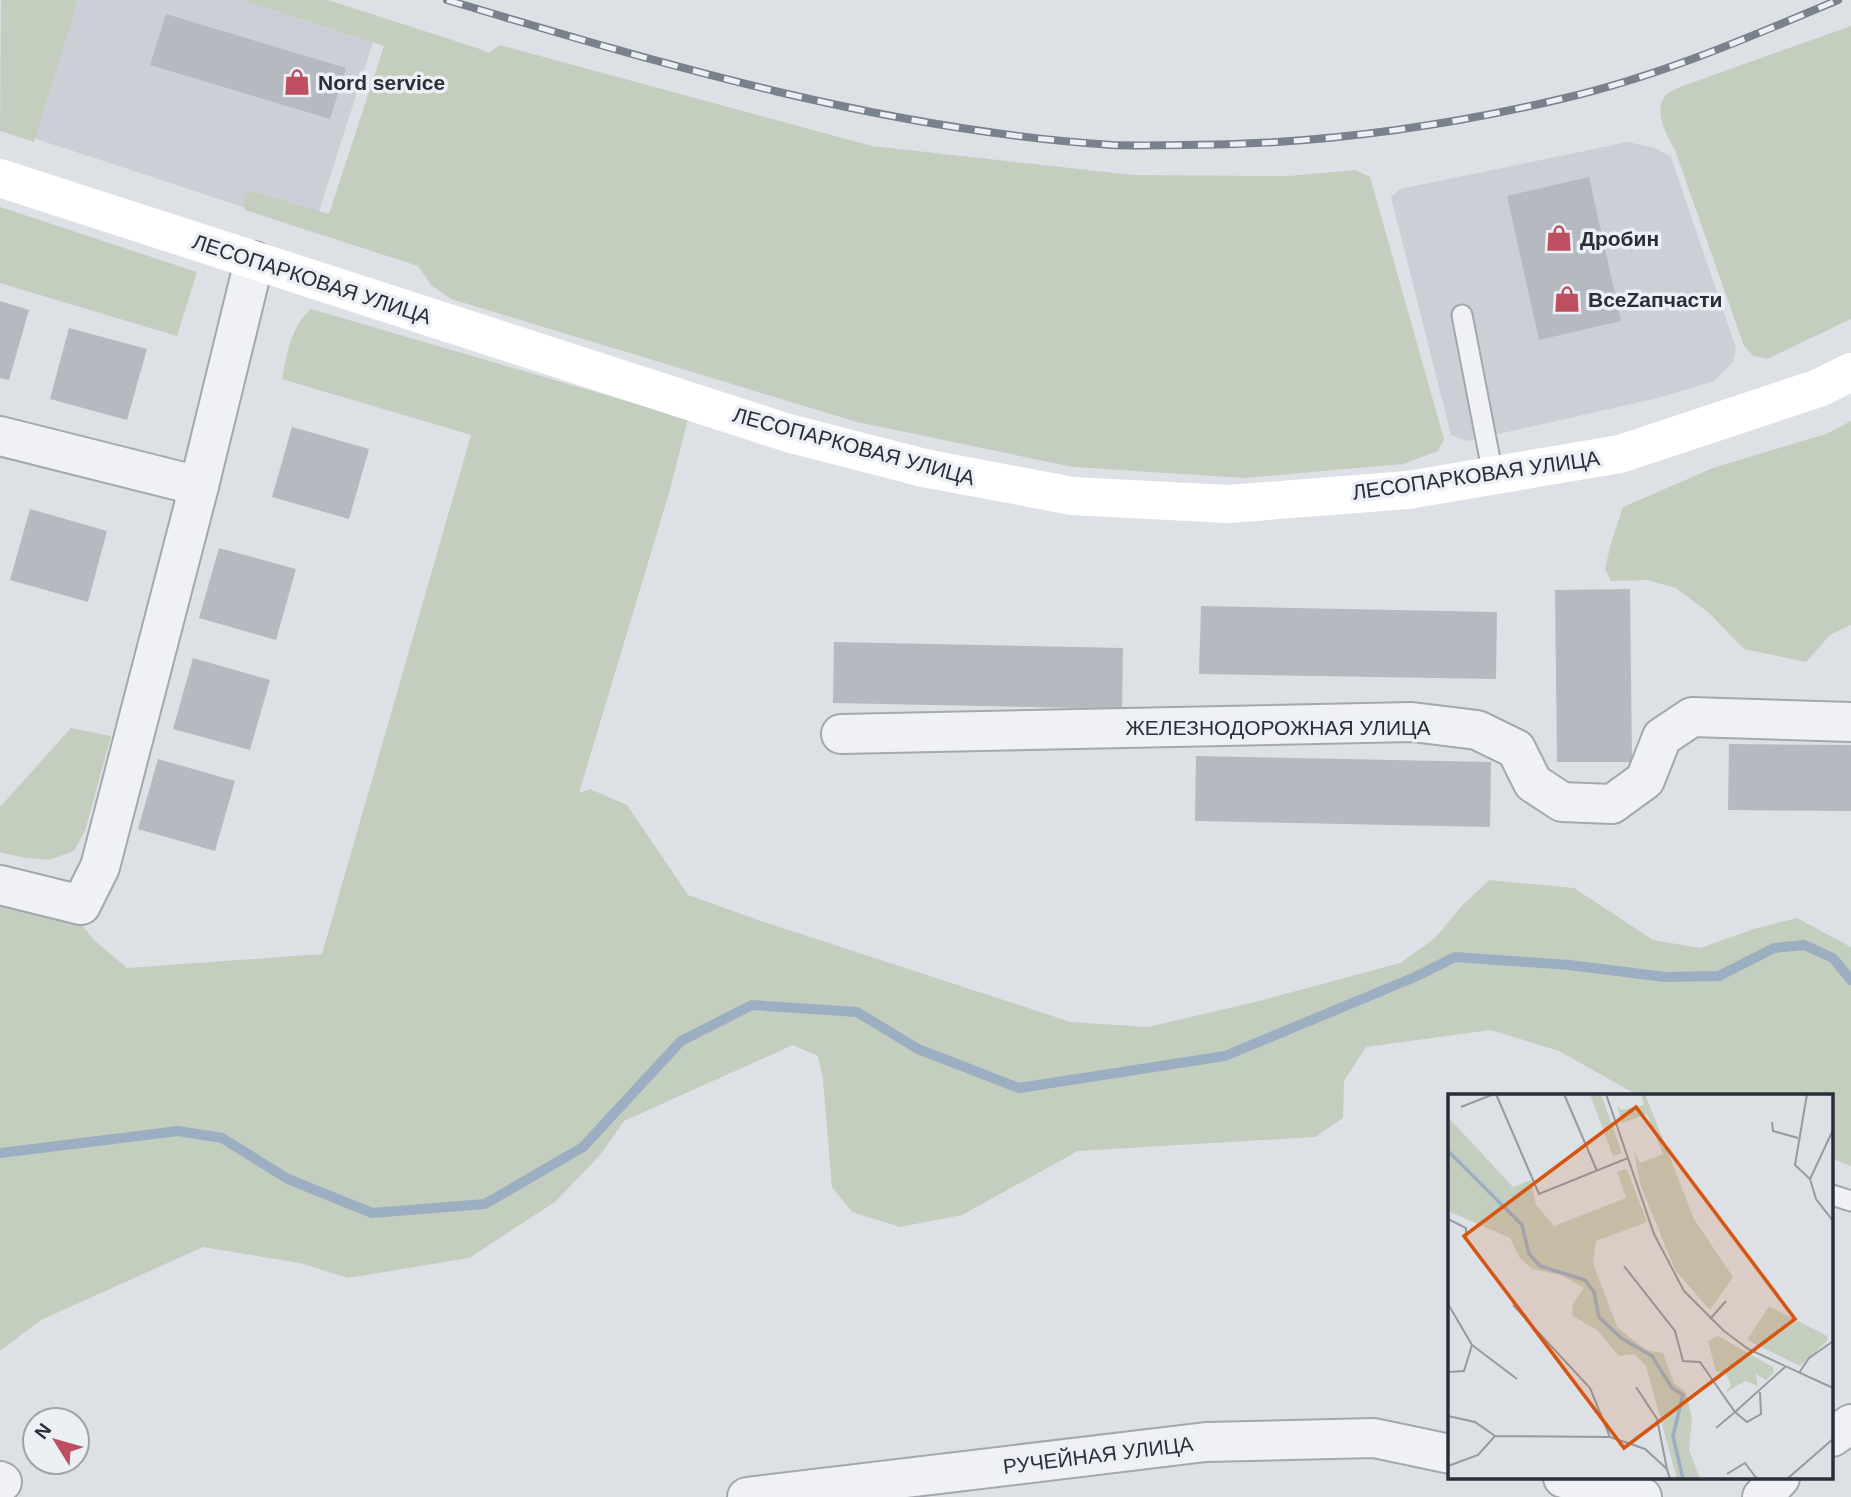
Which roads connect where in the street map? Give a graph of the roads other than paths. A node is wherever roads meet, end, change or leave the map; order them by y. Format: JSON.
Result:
{"nodes":[{"id":1,"x":0,"y":178,"type":"edge"},
{"id":2,"x":254,"y":261,"type":"junction"},
{"id":3,"x":1462,"y":315,"type":"dead end"},
{"id":4,"x":1851,"y":372,"type":"edge"},
{"id":5,"x":0,"y":436,"type":"edge"},
{"id":6,"x":1493,"y":475,"type":"junction"},
{"id":7,"x":199,"y":486,"type":"junction"},
{"id":8,"x":1851,"y":722,"type":"edge"},
{"id":9,"x":841,"y":734,"type":"dead end"},
{"id":10,"x":0,"y":885,"type":"edge"},
{"id":11,"x":1834,"y":1196,"type":"edge"},
{"id":12,"x":1851,"y":1201,"type":"edge"},
{"id":13,"x":1851,"y":1424,"type":"edge"},
{"id":14,"x":1834,"y":1436,"type":"edge"},
{"id":15,"x":1448,"y":1454,"type":"edge"},
{"id":16,"x":1573,"y":1480,"type":"edge"},
{"id":17,"x":1778,"y":1480,"type":"edge"},
{"id":18,"x":747,"y":1497,"type":"edge"},
{"id":19,"x":1642,"y":1497,"type":"edge"},
{"id":20,"x":1762,"y":1497,"type":"edge"}],
"edges":[{"from":1,"to":2,"type":"street","name":"ЛЕСОПАРКОВАЯ УЛИЦА"},
{"from":2,"to":6,"type":"street","name":"ЛЕСОПАРКОВАЯ УЛИЦА"},
{"from":2,"to":7,"type":"street"},
{"from":3,"to":6,"type":"lane"},
{"from":4,"to":6,"type":"street","name":"ЛЕСОПАРКОВАЯ УЛИЦА"},
{"from":5,"to":7,"type":"street"},
{"from":7,"to":10,"type":"street"},
{"from":8,"to":9,"type":"street","name":"ЖЕЛЕЗНОДОРОЖНАЯ УЛИЦА"},
{"from":11,"to":12,"type":"lane"},
{"from":13,"to":14,"type":"street"},
{"from":15,"to":18,"type":"street","name":"РУЧЕЙНАЯ УЛИЦА"},
{"from":16,"to":19,"type":"street"},
{"from":17,"to":20,"type":"street"}]}
